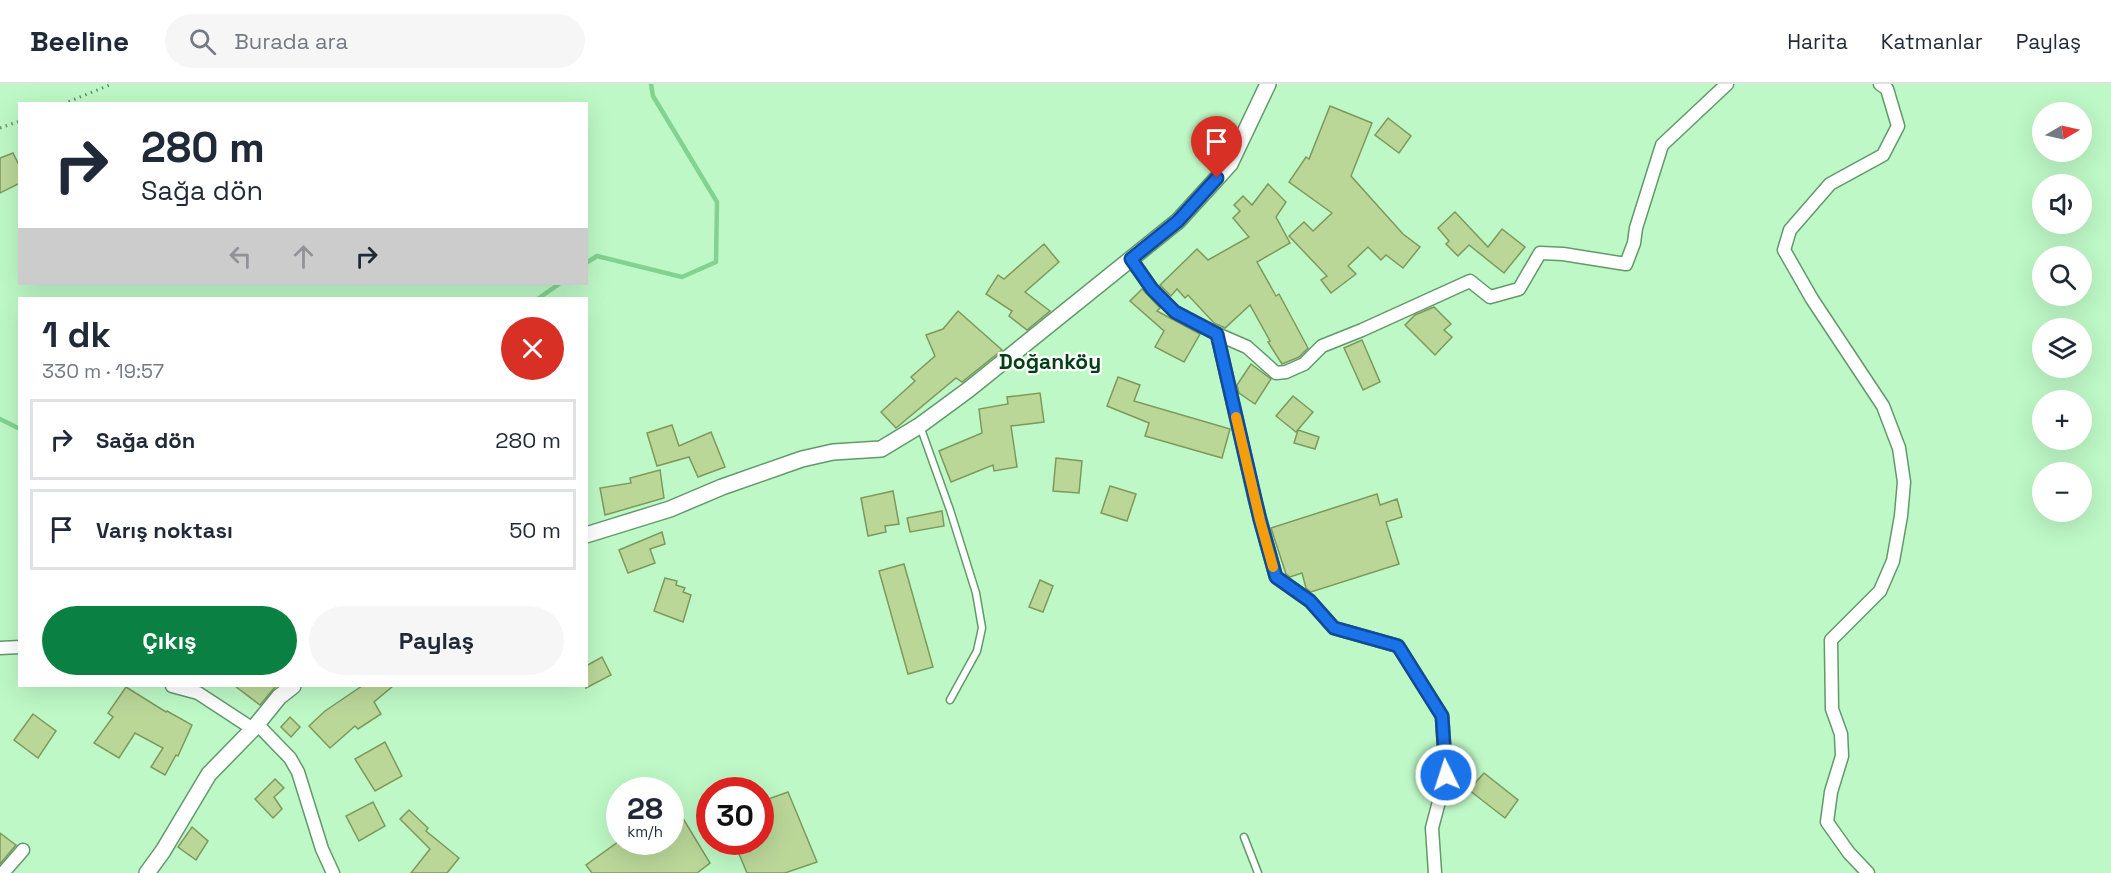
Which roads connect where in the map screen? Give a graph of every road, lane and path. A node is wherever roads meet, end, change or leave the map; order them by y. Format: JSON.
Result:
{"nodes":[{"id":1,"x":112,"y":84,"type":"edge"},
{"id":2,"x":1268,"y":84,"type":"edge"},
{"id":3,"x":1727,"y":84,"type":"edge"},
{"id":4,"x":1880,"y":84,"type":"edge"},
{"id":5,"x":68,"y":102,"type":"edge"},
{"id":6,"x":18,"y":122,"type":"edge"},
{"id":7,"x":0,"y":128,"type":"edge"},
{"id":8,"x":1131,"y":259,"type":"junction"},
{"id":9,"x":1217,"y":334,"type":"junction"},
{"id":10,"x":920,"y":426,"type":"junction"},
{"id":11,"x":588,"y":534,"type":"edge"},
{"id":12,"x":18,"y":647,"type":"edge"},
{"id":13,"x":0,"y":648,"type":"edge"},
{"id":14,"x":176,"y":687,"type":"edge"},
{"id":15,"x":292,"y":687,"type":"edge"},
{"id":16,"x":950,"y":700,"type":"dead end"},
{"id":17,"x":255,"y":726,"type":"junction"},
{"id":18,"x":1244,"y":837,"type":"dead end"},
{"id":19,"x":23,"y":850,"type":"dead end"},
{"id":20,"x":3,"y":873,"type":"edge"},
{"id":21,"x":147,"y":873,"type":"edge"},
{"id":22,"x":333,"y":873,"type":"edge"},
{"id":23,"x":1257,"y":873,"type":"edge"},
{"id":24,"x":1435,"y":873,"type":"edge"},
{"id":25,"x":1868,"y":873,"type":"edge"}],
"edges":[{"from":1,"to":5,"type":"path"},
{"from":2,"to":8,"type":"street"},
{"from":3,"to":9,"type":"street"},
{"from":4,"to":25,"type":"street"},
{"from":6,"to":7,"type":"path"},
{"from":8,"to":9,"type":"street"},
{"from":8,"to":10,"type":"street"},
{"from":9,"to":24,"type":"street"},
{"from":10,"to":11,"type":"street"},
{"from":10,"to":16,"type":"lane"},
{"from":12,"to":13,"type":"street"},
{"from":14,"to":17,"type":"street"},
{"from":15,"to":17,"type":"street"},
{"from":17,"to":21,"type":"street"},
{"from":17,"to":22,"type":"street"},
{"from":18,"to":23,"type":"lane"},
{"from":19,"to":20,"type":"street"}]}
